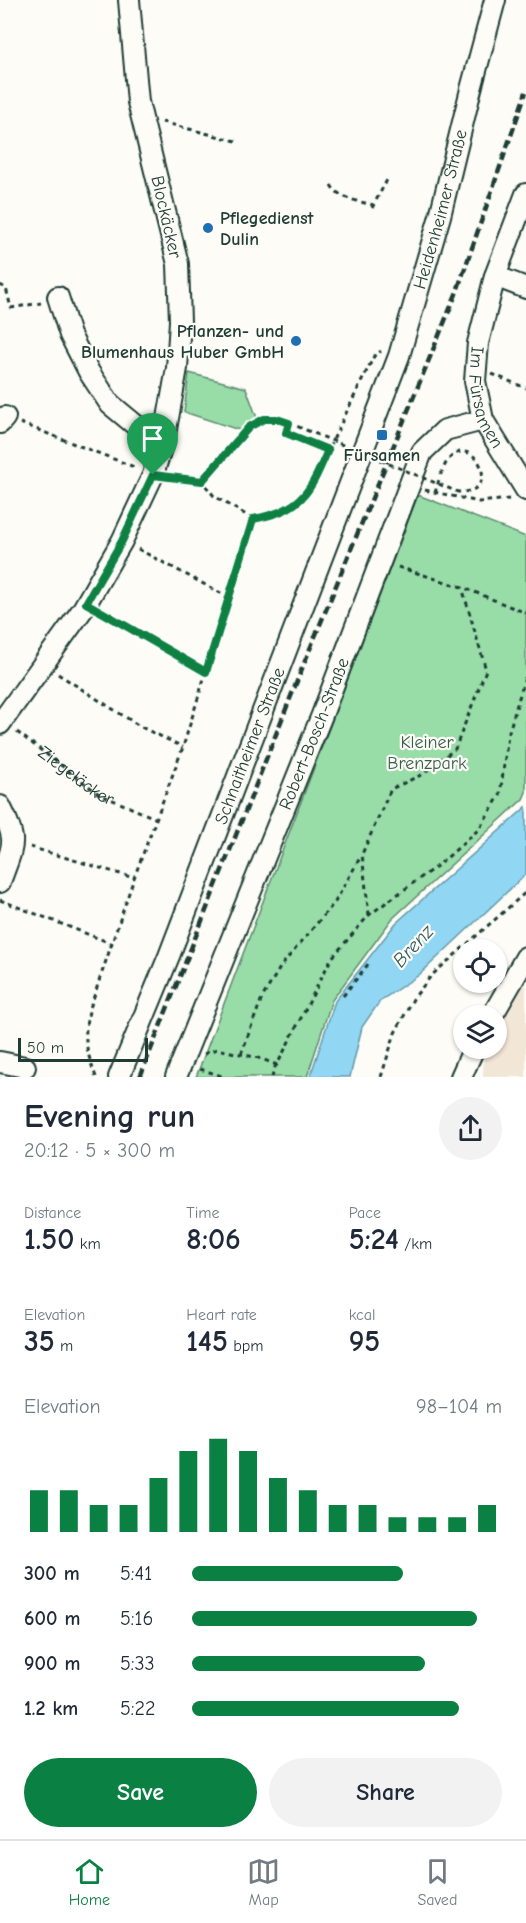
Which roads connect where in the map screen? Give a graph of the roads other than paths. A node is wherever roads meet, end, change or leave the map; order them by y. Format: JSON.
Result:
{"nodes":[{"id":1,"x":129,"y":0,"type":"edge"},
{"id":2,"x":495,"y":0,"type":"edge"},
{"id":3,"x":526,"y":194,"type":"edge"},
{"id":4,"x":495,"y":276,"type":"junction"},
{"id":5,"x":526,"y":288,"type":"edge"},
{"id":6,"x":58,"y":297,"type":"dead end"},
{"id":7,"x":378,"y":416,"type":"joint"},
{"id":8,"x":483,"y":420,"type":"junction"},
{"id":9,"x":165,"y":435,"type":"junction"},
{"id":10,"x":520,"y":494,"type":"edge"},
{"id":11,"x":1,"y":722,"type":"edge"},
{"id":12,"x":0,"y":806,"type":"edge"},
{"id":13,"x":0,"y":882,"type":"edge"},
{"id":14,"x":526,"y":957,"type":"edge"},
{"id":15,"x":498,"y":1005,"type":"edge"},
{"id":16,"x":470,"y":1059,"type":"edge"},
{"id":17,"x":474,"y":1059,"type":"edge"},
{"id":18,"x":0,"y":1062,"type":"edge"},
{"id":19,"x":25,"y":1067,"type":"dead end"},
{"id":20,"x":178,"y":1070,"type":"edge"},
{"id":21,"x":119,"y":1077,"type":"edge"},
{"id":22,"x":461,"y":1077,"type":"edge"},
{"id":23,"x":472,"y":1077,"type":"edge"}],
"edges":[{"from":1,"to":9,"type":"street","name":"Blockäcker"},
{"from":2,"to":7,"type":"street","name":"Heidenheimer Straße"},
{"from":3,"to":4,"type":"street","name":"Im Fürsamen"},
{"from":4,"to":5,"type":"street"},
{"from":4,"to":8,"type":"street","name":"Im Fürsamen"},
{"from":6,"to":9,"type":"street"},
{"from":7,"to":21,"type":"street","name":"Schnaitheimer Straße"},
{"from":8,"to":10,"type":"street","name":"Im Fürsamen"},
{"from":8,"to":20,"type":"street","name":"Robert-Bosch-Straße"},
{"from":9,"to":11,"type":"street","name":"Blockäcker"},
{"from":12,"to":13,"type":"street"},
{"from":14,"to":15,"type":"street"},
{"from":16,"to":22,"type":"street"},
{"from":17,"to":23,"type":"street"},
{"from":18,"to":19,"type":"street"}]}
